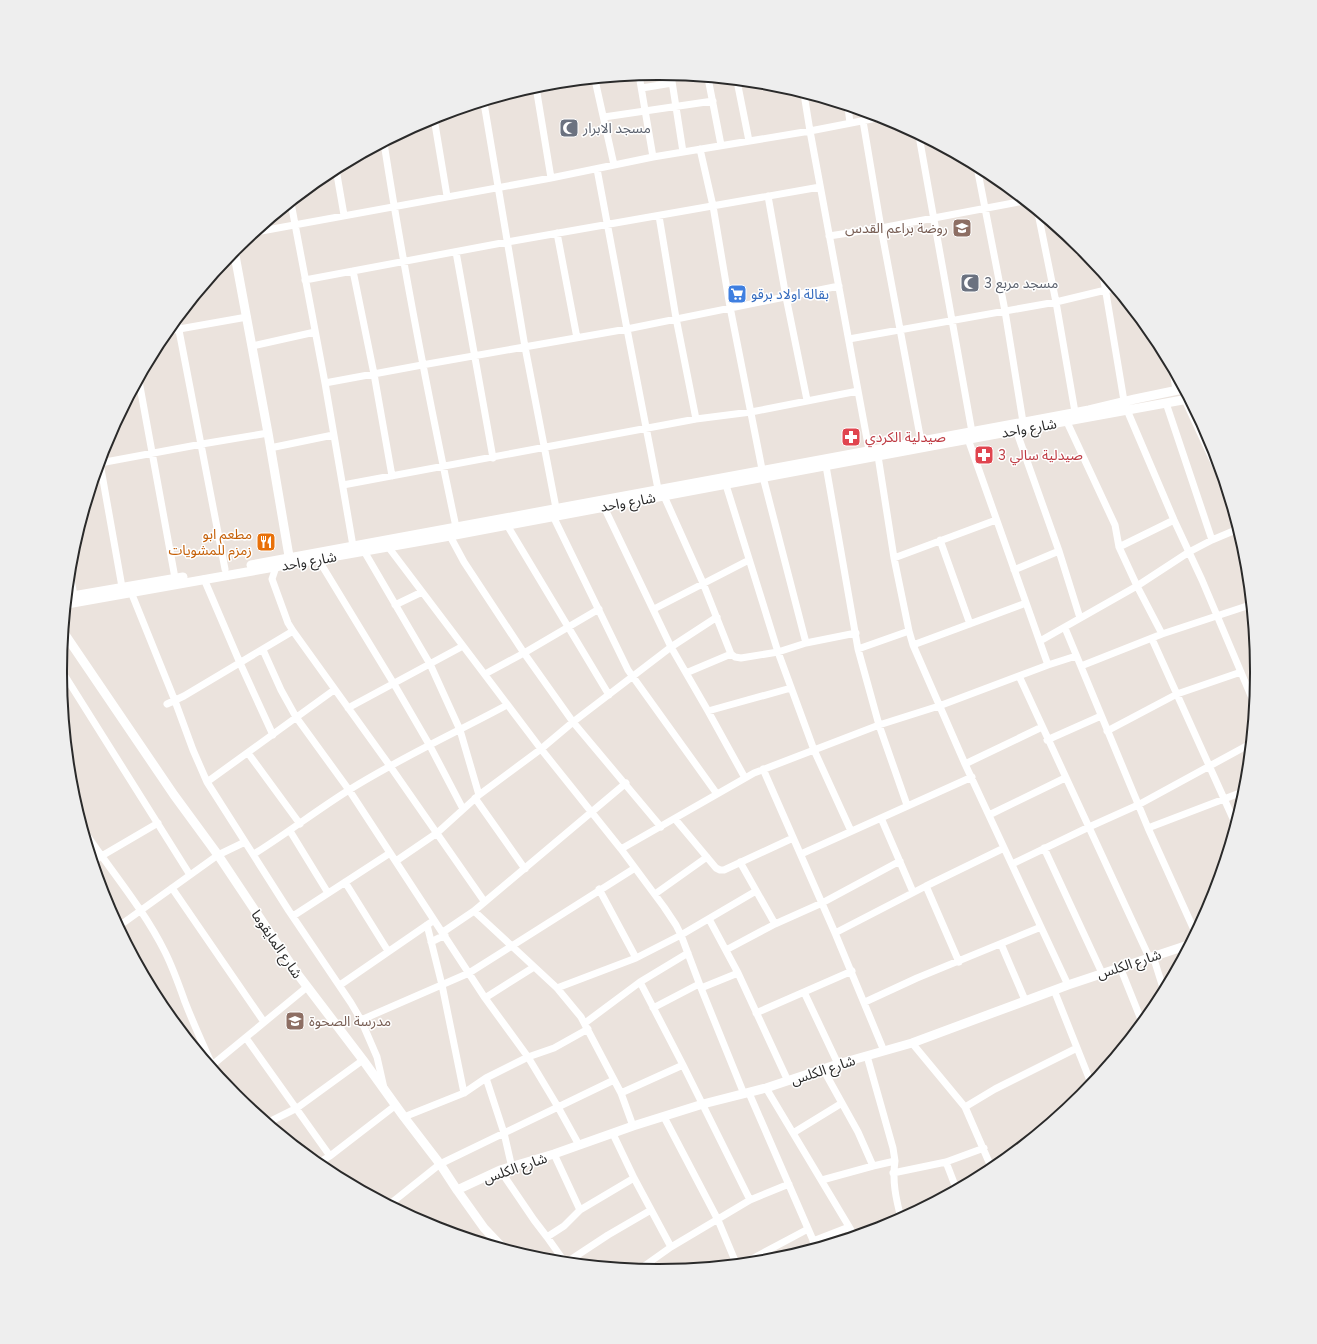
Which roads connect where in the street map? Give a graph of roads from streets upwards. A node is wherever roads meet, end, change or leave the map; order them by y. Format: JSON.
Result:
{"nodes":[{"id":1,"x":640,"y":81,"type":"edge"},
{"id":2,"x":672,"y":83,"type":"joint"},
{"id":3,"x":709,"y":83,"type":"edge"},
{"id":4,"x":596,"y":84,"type":"edge"},
{"id":5,"x":738,"y":86,"type":"edge"},
{"id":6,"x":642,"y":88,"type":"junction"},
{"id":7,"x":537,"y":93,"type":"edge"},
{"id":8,"x":805,"y":99,"type":"edge"},
{"id":9,"x":713,"y":101,"type":"junction"},
{"id":10,"x":676,"y":106,"type":"junction"},
{"id":11,"x":485,"y":107,"type":"edge"},
{"id":12,"x":645,"y":111,"type":"junction"},
{"id":13,"x":849,"y":112,"type":"edge"},
{"id":14,"x":604,"y":117,"type":"junction"},
{"id":15,"x":869,"y":120,"type":"edge"},
{"id":16,"x":863,"y":121,"type":"junction"},
{"id":17,"x":850,"y":123,"type":"junction"},
{"id":18,"x":435,"y":125,"type":"edge"},
{"id":19,"x":810,"y":131,"type":"junction"},
{"id":20,"x":749,"y":141,"type":"junction"},
{"id":21,"x":920,"y":141,"type":"edge"},
{"id":22,"x":720,"y":145,"type":"junction"},
{"id":23,"x":385,"y":148,"type":"edge"},
{"id":24,"x":700,"y":149,"type":"junction"},
{"id":25,"x":684,"y":152,"type":"junction"},
{"id":26,"x":653,"y":157,"type":"junction"},
{"id":27,"x":614,"y":165,"type":"junction"},
{"id":28,"x":597,"y":169,"type":"junction"},
{"id":29,"x":978,"y":175,"type":"edge"},
{"id":30,"x":337,"y":176,"type":"edge"},
{"id":31,"x":551,"y":178,"type":"junction"},
{"id":32,"x":498,"y":187,"type":"junction"},
{"id":33,"x":820,"y":187,"type":"junction"},
{"id":34,"x":447,"y":196,"type":"junction"},
{"id":35,"x":768,"y":196,"type":"junction"},
{"id":36,"x":1019,"y":203,"type":"edge"},
{"id":37,"x":394,"y":206,"type":"junction"},
{"id":38,"x":713,"y":206,"type":"junction"},
{"id":39,"x":292,"y":208,"type":"edge"},
{"id":40,"x":985,"y":209,"type":"junction"},
{"id":41,"x":344,"y":215,"type":"junction"},
{"id":42,"x":659,"y":216,"type":"junction"},
{"id":43,"x":934,"y":218,"type":"junction"},
{"id":44,"x":1039,"y":219,"type":"edge"},
{"id":45,"x":608,"y":224,"type":"junction"},
{"id":46,"x":295,"y":225,"type":"junction"},
{"id":47,"x":881,"y":228,"type":"junction"},
{"id":48,"x":264,"y":230,"type":"edge"},
{"id":49,"x":557,"y":233,"type":"junction"},
{"id":50,"x":829,"y":236,"type":"junction"},
{"id":51,"x":507,"y":242,"type":"junction"},
{"id":52,"x":456,"y":252,"type":"junction"},
{"id":53,"x":236,"y":259,"type":"edge"},
{"id":54,"x":404,"y":262,"type":"junction"},
{"id":55,"x":354,"y":271,"type":"junction"},
{"id":56,"x":306,"y":280,"type":"junction"},
{"id":57,"x":1105,"y":284,"type":"edge"},
{"id":58,"x":839,"y":286,"type":"junction"},
{"id":59,"x":1109,"y":289,"type":"edge"},
{"id":60,"x":1106,"y":290,"type":"junction"},
{"id":61,"x":786,"y":297,"type":"junction"},
{"id":62,"x":1056,"y":302,"type":"junction"},
{"id":63,"x":730,"y":307,"type":"junction"},
{"id":64,"x":1005,"y":310,"type":"junction"},
{"id":65,"x":247,"y":317,"type":"junction"},
{"id":66,"x":676,"y":318,"type":"junction"},
{"id":67,"x":952,"y":320,"type":"junction"},
{"id":68,"x":179,"y":329,"type":"joint"},
{"id":69,"x":627,"y":329,"type":"junction"},
{"id":70,"x":900,"y":330,"type":"junction"},
{"id":71,"x":315,"y":332,"type":"junction"},
{"id":72,"x":577,"y":338,"type":"junction"},
{"id":73,"x":849,"y":339,"type":"junction"},
{"id":74,"x":252,"y":346,"type":"junction"},
{"id":75,"x":525,"y":347,"type":"junction"},
{"id":76,"x":475,"y":356,"type":"junction"},
{"id":77,"x":422,"y":365,"type":"junction"},
{"id":78,"x":374,"y":374,"type":"junction"},
{"id":79,"x":325,"y":384,"type":"junction"},
{"id":80,"x":140,"y":387,"type":"edge"},
{"id":81,"x":1179,"y":390,"type":"edge"},
{"id":82,"x":858,"y":391,"type":"junction"},
{"id":83,"x":807,"y":400,"type":"junction"},
{"id":84,"x":1184,"y":400,"type":"edge"},
{"id":85,"x":1124,"y":401,"type":"junction"},
{"id":86,"x":1166,"y":403,"type":"junction"},
{"id":87,"x":1127,"y":410,"type":"junction"},
{"id":88,"x":751,"y":412,"type":"junction"},
{"id":89,"x":1075,"y":412,"type":"junction"},
{"id":90,"x":696,"y":419,"type":"junction"},
{"id":91,"x":1024,"y":422,"type":"junction"},
{"id":92,"x":1067,"y":422,"type":"junction"},
{"id":93,"x":646,"y":428,"type":"junction"},
{"id":94,"x":1016,"y":430,"type":"junction"},
{"id":95,"x":268,"y":434,"type":"junction"},
{"id":96,"x":334,"y":436,"type":"junction"},
{"id":97,"x":970,"y":436,"type":"junction"},
{"id":98,"x":921,"y":441,"type":"junction"},
{"id":99,"x":202,"y":444,"type":"junction"},
{"id":100,"x":910,"y":446,"type":"junction"},
{"id":101,"x":270,"y":448,"type":"junction"},
{"id":102,"x":544,"y":448,"type":"junction"},
{"id":103,"x":869,"y":450,"type":"junction"},
{"id":104,"x":152,"y":453,"type":"junction"},
{"id":105,"x":878,"y":456,"type":"junction"},
{"id":106,"x":493,"y":458,"type":"junction"},
{"id":107,"x":106,"y":462,"type":"edge"},
{"id":108,"x":826,"y":466,"type":"junction"},
{"id":109,"x":443,"y":467,"type":"junction"},
{"id":110,"x":102,"y":473,"type":"edge"},
{"id":111,"x":762,"y":473,"type":"junction"},
{"id":112,"x":392,"y":476,"type":"junction"},
{"id":113,"x":726,"y":485,"type":"junction"},
{"id":114,"x":343,"y":486,"type":"junction"},
{"id":115,"x":661,"y":492,"type":"junction"},
{"id":116,"x":648,"y":495,"type":"junction"},
{"id":117,"x":604,"y":507,"type":"junction"},
{"id":118,"x":555,"y":512,"type":"junction"},
{"id":119,"x":996,"y":520,"type":"junction"},
{"id":120,"x":1174,"y":520,"type":"junction"},
{"id":121,"x":507,"y":525,"type":"junction"},
{"id":122,"x":456,"y":528,"type":"junction"},
{"id":123,"x":1233,"y":531,"type":"edge"},
{"id":124,"x":450,"y":536,"type":"junction"},
{"id":125,"x":940,"y":540,"type":"junction"},
{"id":126,"x":1212,"y":540,"type":"junction"},
{"id":127,"x":386,"y":544,"type":"junction"},
{"id":128,"x":353,"y":546,"type":"junction"},
{"id":129,"x":1118,"y":547,"type":"junction"},
{"id":130,"x":364,"y":551,"type":"junction"},
{"id":131,"x":1059,"y":551,"type":"junction"},
{"id":132,"x":1189,"y":552,"type":"junction"},
{"id":133,"x":894,"y":558,"type":"junction"},
{"id":134,"x":318,"y":559,"type":"junction"},
{"id":135,"x":749,"y":560,"type":"junction"},
{"id":136,"x":290,"y":561,"type":"junction"},
{"id":137,"x":276,"y":564,"type":"junction"},
{"id":138,"x":225,"y":569,"type":"junction"},
{"id":139,"x":1014,"y":570,"type":"junction"},
{"id":140,"x":175,"y":578,"type":"junction"},
{"id":141,"x":204,"y":579,"type":"junction"},
{"id":142,"x":703,"y":583,"type":"junction"},
{"id":143,"x":1137,"y":586,"type":"junction"},
{"id":144,"x":122,"y":587,"type":"junction"},
{"id":145,"x":131,"y":592,"type":"junction"},
{"id":146,"x":422,"y":592,"type":"junction"},
{"id":147,"x":71,"y":596,"type":"edge"},
{"id":148,"x":71,"y":603,"type":"edge"},
{"id":149,"x":1026,"y":603,"type":"junction"},
{"id":150,"x":395,"y":605,"type":"junction"},
{"id":151,"x":1246,"y":606,"type":"edge"},
{"id":152,"x":599,"y":609,"type":"junction"},
{"id":153,"x":654,"y":609,"type":"junction"},
{"id":154,"x":717,"y":617,"type":"junction"},
{"id":155,"x":1218,"y":617,"type":"junction"},
{"id":156,"x":1080,"y":618,"type":"junction"},
{"id":157,"x":970,"y":624,"type":"junction"},
{"id":158,"x":569,"y":627,"type":"junction"},
{"id":159,"x":1065,"y":628,"type":"junction"},
{"id":160,"x":293,"y":631,"type":"junction"},
{"id":161,"x":909,"y":631,"type":"junction"},
{"id":162,"x":856,"y":633,"type":"junction"},
{"id":163,"x":1162,"y":634,"type":"junction"},
{"id":164,"x":68,"y":639,"type":"edge"},
{"id":165,"x":1152,"y":639,"type":"junction"},
{"id":166,"x":1040,"y":641,"type":"junction"},
{"id":167,"x":806,"y":643,"type":"junction"},
{"id":168,"x":913,"y":644,"type":"junction"},
{"id":169,"x":463,"y":646,"type":"junction"},
{"id":170,"x":671,"y":647,"type":"junction"},
{"id":171,"x":858,"y":648,"type":"junction"},
{"id":172,"x":263,"y":650,"type":"junction"},
{"id":173,"x":778,"y":652,"type":"junction"},
{"id":174,"x":524,"y":653,"type":"junction"},
{"id":175,"x":731,"y":654,"type":"junction"},
{"id":176,"x":1076,"y":656,"type":"junction"},
{"id":177,"x":240,"y":663,"type":"junction"},
{"id":178,"x":430,"y":664,"type":"junction"},
{"id":179,"x":1048,"y":665,"type":"junction"},
{"id":180,"x":1081,"y":666,"type":"junction"},
{"id":181,"x":1240,"y":672,"type":"junction"},
{"id":182,"x":686,"y":673,"type":"junction"},
{"id":183,"x":485,"y":674,"type":"junction"},
{"id":184,"x":1019,"y":676,"type":"junction"},
{"id":185,"x":633,"y":677,"type":"junction"},
{"id":186,"x":67,"y":680,"type":"edge"},
{"id":187,"x":394,"y":684,"type":"junction"},
{"id":188,"x":791,"y":688,"type":"junction"},
{"id":189,"x":334,"y":690,"type":"junction"},
{"id":190,"x":1249,"y":693,"type":"edge"},
{"id":191,"x":1177,"y":694,"type":"junction"},
{"id":192,"x":609,"y":695,"type":"junction"},
{"id":193,"x":175,"y":701,"type":"junction"},
{"id":194,"x":167,"y":704,"type":"dead end"},
{"id":195,"x":507,"y":705,"type":"junction"},
{"id":196,"x":939,"y":706,"type":"junction"},
{"id":197,"x":348,"y":708,"type":"junction"},
{"id":198,"x":708,"y":711,"type":"junction"},
{"id":199,"x":1101,"y":716,"type":"junction"},
{"id":200,"x":296,"y":718,"type":"junction"},
{"id":201,"x":574,"y":722,"type":"junction"},
{"id":202,"x":879,"y":725,"type":"junction"},
{"id":203,"x":1042,"y":727,"type":"junction"},
{"id":204,"x":460,"y":730,"type":"junction"},
{"id":205,"x":1107,"y":732,"type":"junction"},
{"id":206,"x":273,"y":735,"type":"junction"},
{"id":207,"x":1047,"y":740,"type":"junction"},
{"id":208,"x":430,"y":746,"type":"junction"},
{"id":209,"x":1245,"y":746,"type":"edge"},
{"id":210,"x":541,"y":749,"type":"junction"},
{"id":211,"x":814,"y":750,"type":"junction"},
{"id":212,"x":248,"y":753,"type":"junction"},
{"id":213,"x":965,"y":764,"type":"junction"},
{"id":214,"x":1210,"y":765,"type":"junction"},
{"id":215,"x":390,"y":766,"type":"junction"},
{"id":216,"x":763,"y":769,"type":"junction"},
{"id":217,"x":972,"y":777,"type":"junction"},
{"id":218,"x":745,"y":778,"type":"junction"},
{"id":219,"x":1065,"y":778,"type":"junction"},
{"id":220,"x":207,"y":782,"type":"junction"},
{"id":221,"x":626,"y":783,"type":"junction"},
{"id":222,"x":349,"y":790,"type":"junction"},
{"id":223,"x":717,"y":794,"type":"junction"},
{"id":224,"x":1237,"y":794,"type":"edge"},
{"id":225,"x":477,"y":797,"type":"junction"},
{"id":226,"x":1224,"y":800,"type":"junction"},
{"id":227,"x":907,"y":805,"type":"junction"},
{"id":228,"x":1138,"y":805,"type":"junction"},
{"id":229,"x":463,"y":809,"type":"junction"},
{"id":230,"x":592,"y":812,"type":"junction"},
{"id":231,"x":989,"y":815,"type":"junction"},
{"id":232,"x":1232,"y":817,"type":"edge"},
{"id":233,"x":881,"y":818,"type":"junction"},
{"id":234,"x":674,"y":819,"type":"junction"},
{"id":235,"x":158,"y":822,"type":"junction"},
{"id":236,"x":300,"y":824,"type":"junction"},
{"id":237,"x":661,"y":827,"type":"junction"},
{"id":238,"x":1089,"y":827,"type":"junction"},
{"id":239,"x":1148,"y":828,"type":"junction"},
{"id":240,"x":290,"y":831,"type":"junction"},
{"id":241,"x":851,"y":831,"type":"junction"},
{"id":242,"x":437,"y":833,"type":"junction"},
{"id":243,"x":793,"y":838,"type":"junction"},
{"id":244,"x":245,"y":842,"type":"junction"},
{"id":245,"x":92,"y":844,"type":"edge"},
{"id":246,"x":1004,"y":848,"type":"junction"},
{"id":247,"x":1044,"y":848,"type":"junction"},
{"id":248,"x":621,"y":849,"type":"junction"},
{"id":249,"x":390,"y":853,"type":"junction"},
{"id":250,"x":254,"y":854,"type":"junction"},
{"id":251,"x":800,"y":854,"type":"junction"},
{"id":252,"x":218,"y":855,"type":"junction"},
{"id":253,"x":101,"y":857,"type":"junction"},
{"id":254,"x":707,"y":857,"type":"junction"},
{"id":255,"x":97,"y":859,"type":"edge"},
{"id":256,"x":900,"y":861,"type":"junction"},
{"id":257,"x":396,"y":862,"type":"junction"},
{"id":258,"x":740,"y":862,"type":"junction"},
{"id":259,"x":1012,"y":864,"type":"junction"},
{"id":260,"x":635,"y":868,"type":"junction"},
{"id":261,"x":525,"y":869,"type":"junction"},
{"id":262,"x":190,"y":875,"type":"junction"},
{"id":263,"x":345,"y":882,"type":"junction"},
{"id":264,"x":926,"y":886,"type":"junction"},
{"id":265,"x":172,"y":888,"type":"junction"},
{"id":266,"x":599,"y":889,"type":"junction"},
{"id":267,"x":756,"y":891,"type":"junction"},
{"id":268,"x":913,"y":892,"type":"junction"},
{"id":269,"x":328,"y":893,"type":"junction"},
{"id":270,"x":655,"y":894,"type":"junction"},
{"id":271,"x":484,"y":902,"type":"junction"},
{"id":272,"x":822,"y":903,"type":"junction"},
{"id":273,"x":141,"y":910,"type":"junction"},
{"id":274,"x":474,"y":911,"type":"junction"},
{"id":275,"x":293,"y":916,"type":"junction"},
{"id":276,"x":709,"y":919,"type":"junction"},
{"id":277,"x":435,"y":920,"type":"junction"},
{"id":278,"x":123,"y":923,"type":"edge"},
{"id":279,"x":775,"y":924,"type":"junction"},
{"id":280,"x":427,"y":925,"type":"junction"},
{"id":281,"x":1192,"y":926,"type":"edge"},
{"id":282,"x":1041,"y":927,"type":"junction"},
{"id":283,"x":835,"y":933,"type":"junction"},
{"id":284,"x":444,"y":934,"type":"junction"},
{"id":285,"x":681,"y":935,"type":"junction"},
{"id":286,"x":431,"y":942,"type":"junction"},
{"id":287,"x":1001,"y":944,"type":"junction"},
{"id":288,"x":511,"y":947,"type":"junction"},
{"id":289,"x":1182,"y":947,"type":"edge"},
{"id":290,"x":726,"y":950,"type":"junction"},
{"id":291,"x":388,"y":951,"type":"junction"},
{"id":292,"x":688,"y":953,"type":"junction"},
{"id":293,"x":1151,"y":957,"type":"junction"},
{"id":294,"x":636,"y":958,"type":"junction"},
{"id":295,"x":959,"y":962,"type":"junction"},
{"id":296,"x":1120,"y":967,"type":"junction"},
{"id":297,"x":534,"y":968,"type":"junction"},
{"id":298,"x":852,"y":972,"type":"junction"},
{"id":299,"x":469,"y":973,"type":"junction"},
{"id":300,"x":738,"y":973,"type":"junction"},
{"id":301,"x":1102,"y":973,"type":"junction"},
{"id":302,"x":640,"y":982,"type":"junction"},
{"id":303,"x":1161,"y":984,"type":"edge"},
{"id":304,"x":340,"y":985,"type":"junction"},
{"id":305,"x":442,"y":985,"type":"junction"},
{"id":306,"x":1068,"y":985,"type":"junction"},
{"id":307,"x":700,"y":986,"type":"junction"},
{"id":308,"x":307,"y":987,"type":"junction"},
{"id":309,"x":557,"y":988,"type":"junction"},
{"id":310,"x":1054,"y":990,"type":"junction"},
{"id":311,"x":804,"y":992,"type":"junction"},
{"id":312,"x":485,"y":998,"type":"junction"},
{"id":313,"x":1025,"y":1000,"type":"junction"},
{"id":314,"x":865,"y":1002,"type":"junction"},
{"id":315,"x":653,"y":1008,"type":"junction"},
{"id":316,"x":756,"y":1013,"type":"junction"},
{"id":317,"x":1140,"y":1016,"type":"edge"},
{"id":318,"x":361,"y":1020,"type":"junction"},
{"id":319,"x":264,"y":1022,"type":"junction"},
{"id":320,"x":586,"y":1026,"type":"junction"},
{"id":321,"x":246,"y":1038,"type":"junction"},
{"id":322,"x":912,"y":1042,"type":"junction"},
{"id":323,"x":1077,"y":1048,"type":"junction"},
{"id":324,"x":884,"y":1051,"type":"junction"},
{"id":325,"x":206,"y":1053,"type":"edge"},
{"id":326,"x":867,"y":1056,"type":"junction"},
{"id":327,"x":528,"y":1058,"type":"junction"},
{"id":328,"x":363,"y":1060,"type":"junction"},
{"id":329,"x":216,"y":1064,"type":"edge"},
{"id":330,"x":838,"y":1064,"type":"junction"},
{"id":331,"x":683,"y":1065,"type":"junction"},
{"id":332,"x":823,"y":1069,"type":"junction"},
{"id":333,"x":1089,"y":1077,"type":"edge"},
{"id":334,"x":486,"y":1078,"type":"junction"},
{"id":335,"x":614,"y":1080,"type":"junction"},
{"id":336,"x":788,"y":1081,"type":"junction"},
{"id":337,"x":766,"y":1088,"type":"junction"},
{"id":338,"x":384,"y":1089,"type":"junction"},
{"id":339,"x":464,"y":1093,"type":"junction"},
{"id":340,"x":747,"y":1093,"type":"junction"},
{"id":341,"x":621,"y":1094,"type":"junction"},
{"id":342,"x":842,"y":1103,"type":"junction"},
{"id":343,"x":702,"y":1104,"type":"junction"},
{"id":344,"x":396,"y":1105,"type":"junction"},
{"id":345,"x":558,"y":1107,"type":"junction"},
{"id":346,"x":965,"y":1107,"type":"junction"},
{"id":347,"x":297,"y":1108,"type":"junction"},
{"id":348,"x":404,"y":1117,"type":"junction"},
{"id":349,"x":664,"y":1117,"type":"junction"},
{"id":350,"x":272,"y":1120,"type":"edge"},
{"id":351,"x":633,"y":1126,"type":"junction"},
{"id":352,"x":504,"y":1133,"type":"junction"},
{"id":353,"x":793,"y":1133,"type":"junction"},
{"id":354,"x":613,"y":1134,"type":"junction"},
{"id":355,"x":579,"y":1145,"type":"junction"},
{"id":356,"x":984,"y":1148,"type":"junction"},
{"id":357,"x":554,"y":1154,"type":"junction"},
{"id":358,"x":330,"y":1156,"type":"junction"},
{"id":359,"x":324,"y":1160,"type":"edge"},
{"id":360,"x":895,"y":1161,"type":"junction"},
{"id":361,"x":946,"y":1162,"type":"junction"},
{"id":362,"x":989,"y":1162,"type":"edge"},
{"id":363,"x":440,"y":1164,"type":"junction"},
{"id":364,"x":873,"y":1166,"type":"junction"},
{"id":365,"x":512,"y":1168,"type":"junction"},
{"id":366,"x":500,"y":1170,"type":"junction"},
{"id":367,"x":893,"y":1173,"type":"junction"},
{"id":368,"x":634,"y":1178,"type":"junction"},
{"id":369,"x":822,"y":1180,"type":"junction"},
{"id":370,"x":789,"y":1184,"type":"junction"},
{"id":371,"x":954,"y":1184,"type":"edge"},
{"id":372,"x":457,"y":1190,"type":"junction"},
{"id":373,"x":750,"y":1200,"type":"junction"},
{"id":374,"x":394,"y":1201,"type":"edge"},
{"id":375,"x":580,"y":1210,"type":"junction"},
{"id":376,"x":651,"y":1210,"type":"junction"},
{"id":377,"x":899,"y":1212,"type":"edge"},
{"id":378,"x":718,"y":1220,"type":"junction"},
{"id":379,"x":849,"y":1227,"type":"junction"},
{"id":380,"x":808,"y":1229,"type":"junction"},
{"id":381,"x":852,"y":1231,"type":"edge"},
{"id":382,"x":547,"y":1237,"type":"junction"},
{"id":383,"x":824,"y":1239,"type":"edge"},
{"id":384,"x":496,"y":1240,"type":"edge"},
{"id":385,"x":814,"y":1242,"type":"edge"},
{"id":386,"x":671,"y":1247,"type":"junction"},
{"id":387,"x":761,"y":1254,"type":"edge"},
{"id":388,"x":559,"y":1255,"type":"edge"},
{"id":389,"x":575,"y":1257,"type":"edge"},
{"id":390,"x":734,"y":1258,"type":"edge"},
{"id":391,"x":648,"y":1263,"type":"edge"}],
"edges":[{"from":1,"to":6,"type":"street"},
{"from":2,"to":6,"type":"street"},
{"from":2,"to":10,"type":"street"},
{"from":3,"to":9,"type":"street"},
{"from":4,"to":14,"type":"street"},
{"from":5,"to":20,"type":"street"},
{"from":6,"to":12,"type":"street"},
{"from":7,"to":31,"type":"street"},
{"from":8,"to":19,"type":"street"},
{"from":9,"to":10,"type":"street"},
{"from":9,"to":22,"type":"street"},
{"from":10,"to":12,"type":"street"},
{"from":10,"to":25,"type":"street"},
{"from":11,"to":32,"type":"street"},
{"from":12,"to":14,"type":"street"},
{"from":12,"to":26,"type":"street"},
{"from":13,"to":17,"type":"street"},
{"from":14,"to":27,"type":"street"},
{"from":15,"to":16,"type":"street"},
{"from":16,"to":17,"type":"street"},
{"from":16,"to":47,"type":"street"},
{"from":17,"to":19,"type":"street"},
{"from":18,"to":34,"type":"street"},
{"from":19,"to":20,"type":"street"},
{"from":19,"to":33,"type":"street"},
{"from":20,"to":22,"type":"street"},
{"from":21,"to":43,"type":"street"},
{"from":22,"to":24,"type":"street"},
{"from":23,"to":37,"type":"street"},
{"from":24,"to":25,"type":"street"},
{"from":24,"to":38,"type":"street"},
{"from":25,"to":26,"type":"street"},
{"from":26,"to":27,"type":"street"},
{"from":27,"to":28,"type":"street"},
{"from":28,"to":31,"type":"street"},
{"from":28,"to":45,"type":"street"},
{"from":29,"to":40,"type":"street"},
{"from":30,"to":41,"type":"street"},
{"from":31,"to":32,"type":"street"},
{"from":32,"to":34,"type":"street"},
{"from":32,"to":51,"type":"street"},
{"from":33,"to":35,"type":"street"},
{"from":33,"to":50,"type":"street"},
{"from":34,"to":37,"type":"street"},
{"from":35,"to":38,"type":"street"},
{"from":35,"to":61,"type":"street"},
{"from":36,"to":40,"type":"street"},
{"from":37,"to":41,"type":"street"},
{"from":37,"to":54,"type":"street"},
{"from":38,"to":42,"type":"street"},
{"from":38,"to":63,"type":"street"},
{"from":39,"to":46,"type":"street"},
{"from":40,"to":43,"type":"street"},
{"from":40,"to":64,"type":"street"},
{"from":41,"to":46,"type":"street"},
{"from":42,"to":45,"type":"street"},
{"from":42,"to":66,"type":"street"},
{"from":43,"to":47,"type":"street"},
{"from":43,"to":67,"type":"street"},
{"from":44,"to":62,"type":"street"},
{"from":45,"to":49,"type":"street"},
{"from":45,"to":69,"type":"street"},
{"from":46,"to":48,"type":"street"},
{"from":46,"to":56,"type":"street"},
{"from":47,"to":50,"type":"street"},
{"from":47,"to":70,"type":"street"},
{"from":49,"to":51,"type":"street"},
{"from":49,"to":72,"type":"street"},
{"from":50,"to":58,"type":"street"},
{"from":51,"to":52,"type":"street"},
{"from":51,"to":75,"type":"street"},
{"from":52,"to":54,"type":"street"},
{"from":52,"to":76,"type":"street"},
{"from":53,"to":65,"type":"street"},
{"from":54,"to":55,"type":"street"},
{"from":54,"to":77,"type":"street"},
{"from":55,"to":56,"type":"street"},
{"from":55,"to":78,"type":"street"},
{"from":56,"to":71,"type":"street"},
{"from":57,"to":60,"type":"street"},
{"from":58,"to":61,"type":"street"},
{"from":58,"to":73,"type":"street"},
{"from":59,"to":60,"type":"street"},
{"from":60,"to":62,"type":"street"},
{"from":60,"to":85,"type":"street"},
{"from":61,"to":63,"type":"street"},
{"from":61,"to":83,"type":"street"},
{"from":62,"to":64,"type":"street"},
{"from":62,"to":89,"type":"street"},
{"from":63,"to":66,"type":"street"},
{"from":63,"to":88,"type":"street"},
{"from":64,"to":67,"type":"street"},
{"from":64,"to":91,"type":"street"},
{"from":65,"to":68,"type":"street"},
{"from":65,"to":74,"type":"street"},
{"from":66,"to":69,"type":"street"},
{"from":66,"to":90,"type":"street"},
{"from":67,"to":70,"type":"street"},
{"from":67,"to":97,"type":"street"},
{"from":68,"to":99,"type":"street"},
{"from":69,"to":72,"type":"street"},
{"from":69,"to":93,"type":"street"},
{"from":70,"to":73,"type":"street"},
{"from":70,"to":98,"type":"street"},
{"from":71,"to":74,"type":"street"},
{"from":71,"to":79,"type":"street"},
{"from":72,"to":75,"type":"street"},
{"from":73,"to":82,"type":"street"},
{"from":74,"to":95,"type":"street"},
{"from":75,"to":76,"type":"street"},
{"from":75,"to":102,"type":"street"},
{"from":76,"to":77,"type":"street"},
{"from":76,"to":106,"type":"street"},
{"from":77,"to":78,"type":"street"},
{"from":77,"to":109,"type":"street"},
{"from":78,"to":79,"type":"street"},
{"from":78,"to":112,"type":"street"},
{"from":79,"to":96,"type":"street"},
{"from":80,"to":104,"type":"street"},
{"from":81,"to":85,"type":"street","name":"شارع واحد"},
{"from":82,"to":83,"type":"street"},
{"from":82,"to":103,"type":"street"},
{"from":83,"to":88,"type":"street"},
{"from":84,"to":86,"type":"street","name":"شارع واحد"},
{"from":85,"to":89,"type":"street","name":"شارع واحد"},
{"from":86,"to":87,"type":"street","name":"شارع واحد"},
{"from":86,"to":126,"type":"street"},
{"from":87,"to":92,"type":"street","name":"شارع واحد"},
{"from":87,"to":120,"type":"street"},
{"from":88,"to":90,"type":"street"},
{"from":88,"to":111,"type":"street"},
{"from":89,"to":91,"type":"street","name":"شارع واحد"},
{"from":90,"to":93,"type":"street"},
{"from":91,"to":97,"type":"street","name":"شارع واحد"},
{"from":92,"to":94,"type":"street","name":"شارع واحد"},
{"from":92,"to":129,"type":"street"},
{"from":93,"to":102,"type":"street"},
{"from":93,"to":115,"type":"street"},
{"from":94,"to":97,"type":"street","name":"شارع واحد"},
{"from":94,"to":131,"type":"street"},
{"from":95,"to":99,"type":"street"},
{"from":95,"to":101,"type":"street"},
{"from":96,"to":101,"type":"street"},
{"from":96,"to":114,"type":"street"},
{"from":97,"to":98,"type":"street","name":"شارع واحد"},
{"from":97,"to":100,"type":"street","name":"شارع واحد"},
{"from":97,"to":119,"type":"street"},
{"from":98,"to":100,"type":"street","name":"شارع واحد"},
{"from":99,"to":104,"type":"street"},
{"from":99,"to":138,"type":"street"},
{"from":100,"to":103,"type":"street","name":"شارع واحد"},
{"from":100,"to":105,"type":"street","name":"شارع واحد"},
{"from":101,"to":136,"type":"street"},
{"from":102,"to":106,"type":"street"},
{"from":102,"to":118,"type":"street"},
{"from":103,"to":111,"type":"street","name":"شارع واحد"},
{"from":104,"to":107,"type":"street"},
{"from":104,"to":140,"type":"street"},
{"from":105,"to":108,"type":"street","name":"شارع واحد"},
{"from":105,"to":133,"type":"street"},
{"from":106,"to":109,"type":"street"},
{"from":108,"to":111,"type":"street","name":"شارع واحد"},
{"from":108,"to":162,"type":"street"},
{"from":109,"to":112,"type":"street"},
{"from":109,"to":122,"type":"street"},
{"from":110,"to":144,"type":"street"},
{"from":111,"to":113,"type":"street","name":"شارع واحد"},
{"from":111,"to":115,"type":"street","name":"شارع واحد"},
{"from":111,"to":167,"type":"street"},
{"from":112,"to":114,"type":"street"},
{"from":113,"to":115,"type":"street","name":"شارع واحد"},
{"from":113,"to":135,"type":"street"},
{"from":114,"to":128,"type":"street"},
{"from":115,"to":116,"type":"street","name":"شارع واحد"},
{"from":115,"to":142,"type":"street"},
{"from":116,"to":117,"type":"street","name":"شارع واحد"},
{"from":116,"to":118,"type":"street","name":"شارع واحد"},
{"from":117,"to":118,"type":"street","name":"شارع واحد"},
{"from":117,"to":153,"type":"street"},
{"from":118,"to":121,"type":"street","name":"شارع واحد"},
{"from":118,"to":122,"type":"street","name":"شارع واحد"},
{"from":118,"to":152,"type":"street"},
{"from":119,"to":125,"type":"street"},
{"from":119,"to":139,"type":"street"},
{"from":120,"to":129,"type":"street"},
{"from":120,"to":132,"type":"street"},
{"from":121,"to":124,"type":"street","name":"شارع واحد"},
{"from":121,"to":158,"type":"street"},
{"from":122,"to":127,"type":"street","name":"شارع واحد"},
{"from":123,"to":126,"type":"street"},
{"from":124,"to":127,"type":"street","name":"شارع واحد"},
{"from":124,"to":174,"type":"street"},
{"from":125,"to":133,"type":"street"},
{"from":125,"to":157,"type":"street"},
{"from":126,"to":132,"type":"street"},
{"from":127,"to":128,"type":"street","name":"شارع واحد"},
{"from":127,"to":130,"type":"street","name":"شارع واحد"},
{"from":127,"to":146,"type":"street"},
{"from":128,"to":136,"type":"street","name":"شارع واحد"},
{"from":129,"to":143,"type":"street"},
{"from":130,"to":134,"type":"street","name":"شارع واحد"},
{"from":130,"to":150,"type":"street"},
{"from":131,"to":139,"type":"street"},
{"from":131,"to":156,"type":"street"},
{"from":132,"to":143,"type":"street"},
{"from":132,"to":155,"type":"street"},
{"from":133,"to":161,"type":"street"},
{"from":134,"to":136,"type":"street","name":"شارع واحد"},
{"from":134,"to":187,"type":"street"},
{"from":135,"to":142,"type":"street"},
{"from":135,"to":173,"type":"street"},
{"from":136,"to":137,"type":"street","name":"شارع واحد"},
{"from":137,"to":138,"type":"street","name":"شارع واحد"},
{"from":137,"to":141,"type":"street","name":"شارع واحد"},
{"from":137,"to":160,"type":"street"},
{"from":138,"to":140,"type":"street","name":"شارع واحد"},
{"from":139,"to":149,"type":"street"},
{"from":140,"to":144,"type":"street","name":"شارع واحد"},
{"from":141,"to":145,"type":"street","name":"شارع واحد"},
{"from":141,"to":177,"type":"street"},
{"from":142,"to":153,"type":"street"},
{"from":142,"to":154,"type":"street"},
{"from":143,"to":156,"type":"street"},
{"from":143,"to":163,"type":"street"},
{"from":144,"to":147,"type":"street","name":"شارع واحد"},
{"from":145,"to":148,"type":"street","name":"شارع واحد"},
{"from":145,"to":193,"type":"street"},
{"from":146,"to":150,"type":"street"},
{"from":146,"to":169,"type":"street"},
{"from":149,"to":157,"type":"street"},
{"from":149,"to":166,"type":"street"},
{"from":150,"to":178,"type":"street"},
{"from":151,"to":155,"type":"street"},
{"from":152,"to":158,"type":"street"},
{"from":152,"to":185,"type":"street"},
{"from":153,"to":170,"type":"street"},
{"from":154,"to":170,"type":"street"},
{"from":154,"to":175,"type":"street"},
{"from":155,"to":163,"type":"street"},
{"from":155,"to":181,"type":"street"},
{"from":156,"to":159,"type":"street"},
{"from":157,"to":168,"type":"street"},
{"from":158,"to":174,"type":"street"},
{"from":158,"to":192,"type":"street"},
{"from":159,"to":166,"type":"street"},
{"from":159,"to":176,"type":"street"},
{"from":160,"to":172,"type":"street"},
{"from":160,"to":189,"type":"street"},
{"from":161,"to":168,"type":"street"},
{"from":161,"to":171,"type":"street"},
{"from":162,"to":167,"type":"street"},
{"from":162,"to":171,"type":"street"},
{"from":163,"to":165,"type":"street"},
{"from":164,"to":252,"type":"street","name":"شارع المايقوما"},
{"from":165,"to":180,"type":"street"},
{"from":165,"to":191,"type":"street"},
{"from":166,"to":179,"type":"street"},
{"from":167,"to":173,"type":"street"},
{"from":168,"to":196,"type":"street"},
{"from":169,"to":178,"type":"street"},
{"from":169,"to":183,"type":"street"},
{"from":170,"to":182,"type":"street"},
{"from":170,"to":185,"type":"street"},
{"from":171,"to":202,"type":"street"},
{"from":172,"to":177,"type":"street"},
{"from":172,"to":200,"type":"street"},
{"from":173,"to":175,"type":"street"},
{"from":173,"to":188,"type":"street"},
{"from":174,"to":183,"type":"street"},
{"from":174,"to":201,"type":"street"},
{"from":175,"to":182,"type":"street"},
{"from":176,"to":179,"type":"street"},
{"from":176,"to":180,"type":"street"},
{"from":177,"to":193,"type":"street"},
{"from":177,"to":206,"type":"street"},
{"from":178,"to":187,"type":"street"},
{"from":178,"to":204,"type":"street"},
{"from":179,"to":184,"type":"street"},
{"from":180,"to":199,"type":"street"},
{"from":181,"to":190,"type":"street"},
{"from":181,"to":191,"type":"street"},
{"from":182,"to":198,"type":"street"},
{"from":183,"to":195,"type":"street"},
{"from":184,"to":196,"type":"street"},
{"from":184,"to":203,"type":"street"},
{"from":185,"to":192,"type":"street"},
{"from":185,"to":223,"type":"street"},
{"from":186,"to":235,"type":"street"},
{"from":187,"to":197,"type":"street"},
{"from":187,"to":208,"type":"street"},
{"from":188,"to":198,"type":"street"},
{"from":188,"to":211,"type":"street"},
{"from":189,"to":197,"type":"street"},
{"from":189,"to":200,"type":"street"},
{"from":191,"to":205,"type":"street"},
{"from":191,"to":214,"type":"street"},
{"from":192,"to":201,"type":"street"},
{"from":193,"to":194,"type":"street"},
{"from":193,"to":220,"type":"street"},
{"from":195,"to":204,"type":"street"},
{"from":195,"to":210,"type":"street"},
{"from":196,"to":202,"type":"street"},
{"from":196,"to":213,"type":"street"},
{"from":197,"to":215,"type":"street"},
{"from":198,"to":218,"type":"street"},
{"from":199,"to":205,"type":"street"},
{"from":199,"to":207,"type":"street"},
{"from":200,"to":206,"type":"street"},
{"from":200,"to":222,"type":"street"},
{"from":201,"to":210,"type":"street"},
{"from":201,"to":221,"type":"street"},
{"from":202,"to":211,"type":"street"},
{"from":202,"to":227,"type":"street"},
{"from":203,"to":207,"type":"street"},
{"from":203,"to":213,"type":"street"},
{"from":204,"to":208,"type":"street"},
{"from":204,"to":225,"type":"street"},
{"from":205,"to":228,"type":"street"},
{"from":206,"to":212,"type":"street"},
{"from":207,"to":219,"type":"street"},
{"from":208,"to":215,"type":"street"},
{"from":208,"to":229,"type":"street"},
{"from":209,"to":214,"type":"street"},
{"from":210,"to":225,"type":"street"},
{"from":210,"to":230,"type":"street"},
{"from":211,"to":216,"type":"street"},
{"from":211,"to":241,"type":"street"},
{"from":212,"to":220,"type":"street"},
{"from":212,"to":236,"type":"street"},
{"from":213,"to":217,"type":"street"},
{"from":214,"to":226,"type":"street"},
{"from":214,"to":228,"type":"street"},
{"from":215,"to":222,"type":"street"},
{"from":215,"to":242,"type":"street"},
{"from":216,"to":218,"type":"street"},
{"from":216,"to":243,"type":"street"},
{"from":217,"to":227,"type":"street"},
{"from":217,"to":231,"type":"street"},
{"from":218,"to":223,"type":"street"},
{"from":219,"to":231,"type":"street"},
{"from":219,"to":238,"type":"street"},
{"from":220,"to":244,"type":"street"},
{"from":221,"to":230,"type":"street"},
{"from":221,"to":237,"type":"street"},
{"from":222,"to":236,"type":"street"},
{"from":222,"to":249,"type":"street"},
{"from":223,"to":234,"type":"street"},
{"from":224,"to":226,"type":"street"},
{"from":225,"to":229,"type":"street"},
{"from":225,"to":261,"type":"street"},
{"from":226,"to":232,"type":"street"},
{"from":226,"to":239,"type":"street"},
{"from":227,"to":233,"type":"street"},
{"from":228,"to":238,"type":"street"},
{"from":228,"to":239,"type":"street"},
{"from":229,"to":242,"type":"street"},
{"from":230,"to":248,"type":"street"},
{"from":230,"to":261,"type":"street"},
{"from":231,"to":246,"type":"street"},
{"from":233,"to":241,"type":"street"},
{"from":233,"to":256,"type":"street"},
{"from":234,"to":237,"type":"street"},
{"from":234,"to":254,"type":"street"},
{"from":235,"to":253,"type":"street"},
{"from":235,"to":262,"type":"street"},
{"from":236,"to":240,"type":"street"},
{"from":237,"to":248,"type":"street"},
{"from":238,"to":247,"type":"street"},
{"from":238,"to":293,"type":"street"},
{"from":239,"to":281,"type":"street"},
{"from":240,"to":250,"type":"street"},
{"from":240,"to":269,"type":"street"},
{"from":241,"to":251,"type":"street"},
{"from":242,"to":257,"type":"street"},
{"from":242,"to":271,"type":"street"},
{"from":243,"to":251,"type":"street"},
{"from":243,"to":258,"type":"street"},
{"from":244,"to":250,"type":"street"},
{"from":244,"to":252,"type":"street"},
{"from":245,"to":253,"type":"street"},
{"from":246,"to":259,"type":"street"},
{"from":246,"to":264,"type":"street"},
{"from":247,"to":259,"type":"street"},
{"from":247,"to":301,"type":"street"},
{"from":248,"to":260,"type":"street"},
{"from":249,"to":257,"type":"street"},
{"from":249,"to":263,"type":"street"},
{"from":250,"to":275,"type":"street"},
{"from":251,"to":272,"type":"street"},
{"from":252,"to":262,"type":"street"},
{"from":252,"to":308,"type":"street","name":"شارع المايقوما"},
{"from":253,"to":255,"type":"street"},
{"from":253,"to":273,"type":"street"},
{"from":254,"to":258,"type":"street"},
{"from":254,"to":270,"type":"street"},
{"from":256,"to":268,"type":"street"},
{"from":256,"to":272,"type":"street"},
{"from":257,"to":277,"type":"street"},
{"from":258,"to":267,"type":"street"},
{"from":259,"to":282,"type":"street"},
{"from":260,"to":266,"type":"street"},
{"from":260,"to":270,"type":"street"},
{"from":261,"to":271,"type":"street"},
{"from":262,"to":265,"type":"street"},
{"from":263,"to":269,"type":"street"},
{"from":263,"to":291,"type":"street"},
{"from":264,"to":268,"type":"street"},
{"from":264,"to":295,"type":"street"},
{"from":265,"to":273,"type":"street"},
{"from":265,"to":319,"type":"street"},
{"from":266,"to":288,"type":"street"},
{"from":266,"to":294,"type":"street"},
{"from":267,"to":276,"type":"street"},
{"from":267,"to":279,"type":"street"},
{"from":268,"to":283,"type":"street"},
{"from":269,"to":275,"type":"street"},
{"from":270,"to":285,"type":"street"},
{"from":271,"to":274,"type":"street"},
{"from":272,"to":279,"type":"street"},
{"from":272,"to":283,"type":"street"},
{"from":273,"to":278,"type":"street"},
{"from":273,"to":325,"type":"street"},
{"from":274,"to":284,"type":"street"},
{"from":274,"to":288,"type":"street"},
{"from":275,"to":304,"type":"street"},
{"from":276,"to":285,"type":"street"},
{"from":276,"to":290,"type":"street"},
{"from":277,"to":280,"type":"street"},
{"from":277,"to":284,"type":"street"},
{"from":279,"to":290,"type":"street"},
{"from":280,"to":286,"type":"street"},
{"from":280,"to":291,"type":"street"},
{"from":282,"to":287,"type":"street"},
{"from":282,"to":306,"type":"street"},
{"from":283,"to":298,"type":"street"},
{"from":284,"to":286,"type":"street"},
{"from":284,"to":299,"type":"street"},
{"from":285,"to":292,"type":"street"},
{"from":285,"to":294,"type":"street"},
{"from":286,"to":305,"type":"street"},
{"from":287,"to":295,"type":"street"},
{"from":287,"to":313,"type":"street"},
{"from":288,"to":297,"type":"street"},
{"from":288,"to":299,"type":"street"},
{"from":289,"to":293,"type":"street","name":"شارع الكلس"},
{"from":290,"to":300,"type":"street"},
{"from":291,"to":304,"type":"street"},
{"from":292,"to":302,"type":"street"},
{"from":292,"to":307,"type":"street"},
{"from":293,"to":296,"type":"street","name":"شارع الكلس"},
{"from":293,"to":303,"type":"street"},
{"from":294,"to":309,"type":"street"},
{"from":295,"to":314,"type":"street"},
{"from":296,"to":301,"type":"street","name":"شارع الكلس"},
{"from":296,"to":317,"type":"street"},
{"from":297,"to":309,"type":"street"},
{"from":297,"to":312,"type":"street"},
{"from":298,"to":311,"type":"street"},
{"from":298,"to":314,"type":"street"},
{"from":299,"to":305,"type":"street"},
{"from":299,"to":312,"type":"street"},
{"from":300,"to":307,"type":"street"},
{"from":300,"to":316,"type":"street"},
{"from":301,"to":306,"type":"street","name":"شارع الكلس"},
{"from":302,"to":315,"type":"street"},
{"from":302,"to":320,"type":"street"},
{"from":304,"to":318,"type":"street"},
{"from":305,"to":318,"type":"street"},
{"from":305,"to":339,"type":"street"},
{"from":306,"to":310,"type":"street","name":"شارع الكلس"},
{"from":307,"to":315,"type":"street"},
{"from":307,"to":340,"type":"street"},
{"from":308,"to":319,"type":"street"},
{"from":308,"to":328,"type":"street","name":"شارع المايقوما"},
{"from":309,"to":320,"type":"street"},
{"from":310,"to":313,"type":"street","name":"شارع الكلس"},
{"from":310,"to":323,"type":"street"},
{"from":311,"to":316,"type":"street"},
{"from":311,"to":330,"type":"street"},
{"from":312,"to":327,"type":"street"},
{"from":313,"to":322,"type":"street","name":"شارع الكلس"},
{"from":314,"to":324,"type":"street"},
{"from":315,"to":331,"type":"street"},
{"from":316,"to":336,"type":"street"},
{"from":318,"to":338,"type":"street"},
{"from":319,"to":321,"type":"street"},
{"from":320,"to":327,"type":"street"},
{"from":320,"to":335,"type":"street"},
{"from":321,"to":329,"type":"street"},
{"from":321,"to":347,"type":"street"},
{"from":322,"to":324,"type":"street","name":"شارع الكلس"},
{"from":322,"to":346,"type":"street"},
{"from":323,"to":333,"type":"street"},
{"from":323,"to":346,"type":"street"},
{"from":324,"to":326,"type":"street","name":"شارع الكلس"},
{"from":326,"to":330,"type":"street","name":"شارع الكلس"},
{"from":326,"to":360,"type":"street"},
{"from":327,"to":334,"type":"street"},
{"from":327,"to":345,"type":"street"},
{"from":328,"to":338,"type":"street","name":"شارع المايقوما"},
{"from":328,"to":347,"type":"street"},
{"from":330,"to":332,"type":"street","name":"شارع الكلس"},
{"from":331,"to":341,"type":"street"},
{"from":331,"to":343,"type":"street"},
{"from":332,"to":336,"type":"street","name":"شارع الكلس"},
{"from":332,"to":342,"type":"street"},
{"from":334,"to":339,"type":"street"},
{"from":334,"to":352,"type":"street"},
{"from":335,"to":341,"type":"street"},
{"from":335,"to":345,"type":"street"},
{"from":336,"to":337,"type":"street","name":"شارع الكلس"},
{"from":337,"to":340,"type":"street","name":"شارع الكلس"},
{"from":337,"to":353,"type":"street"},
{"from":338,"to":344,"type":"street","name":"شارع المايقوما"},
{"from":339,"to":348,"type":"street"},
{"from":340,"to":343,"type":"street","name":"شارع الكلس"},
{"from":340,"to":370,"type":"street"},
{"from":341,"to":351,"type":"street"},
{"from":342,"to":353,"type":"street"},
{"from":342,"to":364,"type":"street"},
{"from":343,"to":349,"type":"street","name":"شارع الكلس"},
{"from":343,"to":373,"type":"street"},
{"from":344,"to":348,"type":"street","name":"شارع المايقوما"},
{"from":344,"to":358,"type":"street"},
{"from":345,"to":352,"type":"street"},
{"from":345,"to":355,"type":"street"},
{"from":346,"to":356,"type":"street"},
{"from":347,"to":350,"type":"street"},
{"from":347,"to":358,"type":"street"},
{"from":348,"to":363,"type":"street","name":"شارع المايقوما"},
{"from":349,"to":351,"type":"street","name":"شارع الكلس"},
{"from":349,"to":378,"type":"street"},
{"from":351,"to":354,"type":"street","name":"شارع الكلس"},
{"from":352,"to":363,"type":"street"},
{"from":352,"to":365,"type":"street"},
{"from":353,"to":369,"type":"street"},
{"from":354,"to":355,"type":"street","name":"شارع الكلس"},
{"from":354,"to":368,"type":"street"},
{"from":355,"to":357,"type":"street","name":"شارع الكلس"},
{"from":356,"to":361,"type":"street"},
{"from":356,"to":362,"type":"street"},
{"from":357,"to":365,"type":"street","name":"شارع الكلس"},
{"from":357,"to":375,"type":"street"},
{"from":358,"to":359,"type":"street"},
{"from":360,"to":364,"type":"street"},
{"from":360,"to":367,"type":"street"},
{"from":361,"to":367,"type":"street"},
{"from":361,"to":371,"type":"street"},
{"from":363,"to":372,"type":"street","name":"شارع المايقوما"},
{"from":363,"to":374,"type":"street"},
{"from":364,"to":369,"type":"street"},
{"from":365,"to":366,"type":"street","name":"شارع الكلس"},
{"from":366,"to":372,"type":"street","name":"شارع الكلس"},
{"from":366,"to":382,"type":"street"},
{"from":367,"to":377,"type":"street"},
{"from":368,"to":375,"type":"street"},
{"from":368,"to":376,"type":"street"},
{"from":369,"to":379,"type":"street"},
{"from":370,"to":373,"type":"street"},
{"from":370,"to":380,"type":"street"},
{"from":372,"to":384,"type":"street","name":"شارع المايقوما"},
{"from":373,"to":378,"type":"street"},
{"from":375,"to":382,"type":"street"},
{"from":376,"to":386,"type":"street"},
{"from":376,"to":389,"type":"street"},
{"from":378,"to":386,"type":"street"},
{"from":378,"to":390,"type":"street"},
{"from":379,"to":381,"type":"street"},
{"from":379,"to":383,"type":"street"},
{"from":380,"to":385,"type":"street"},
{"from":380,"to":387,"type":"street"},
{"from":382,"to":388,"type":"street"},
{"from":386,"to":391,"type":"street"}]}
